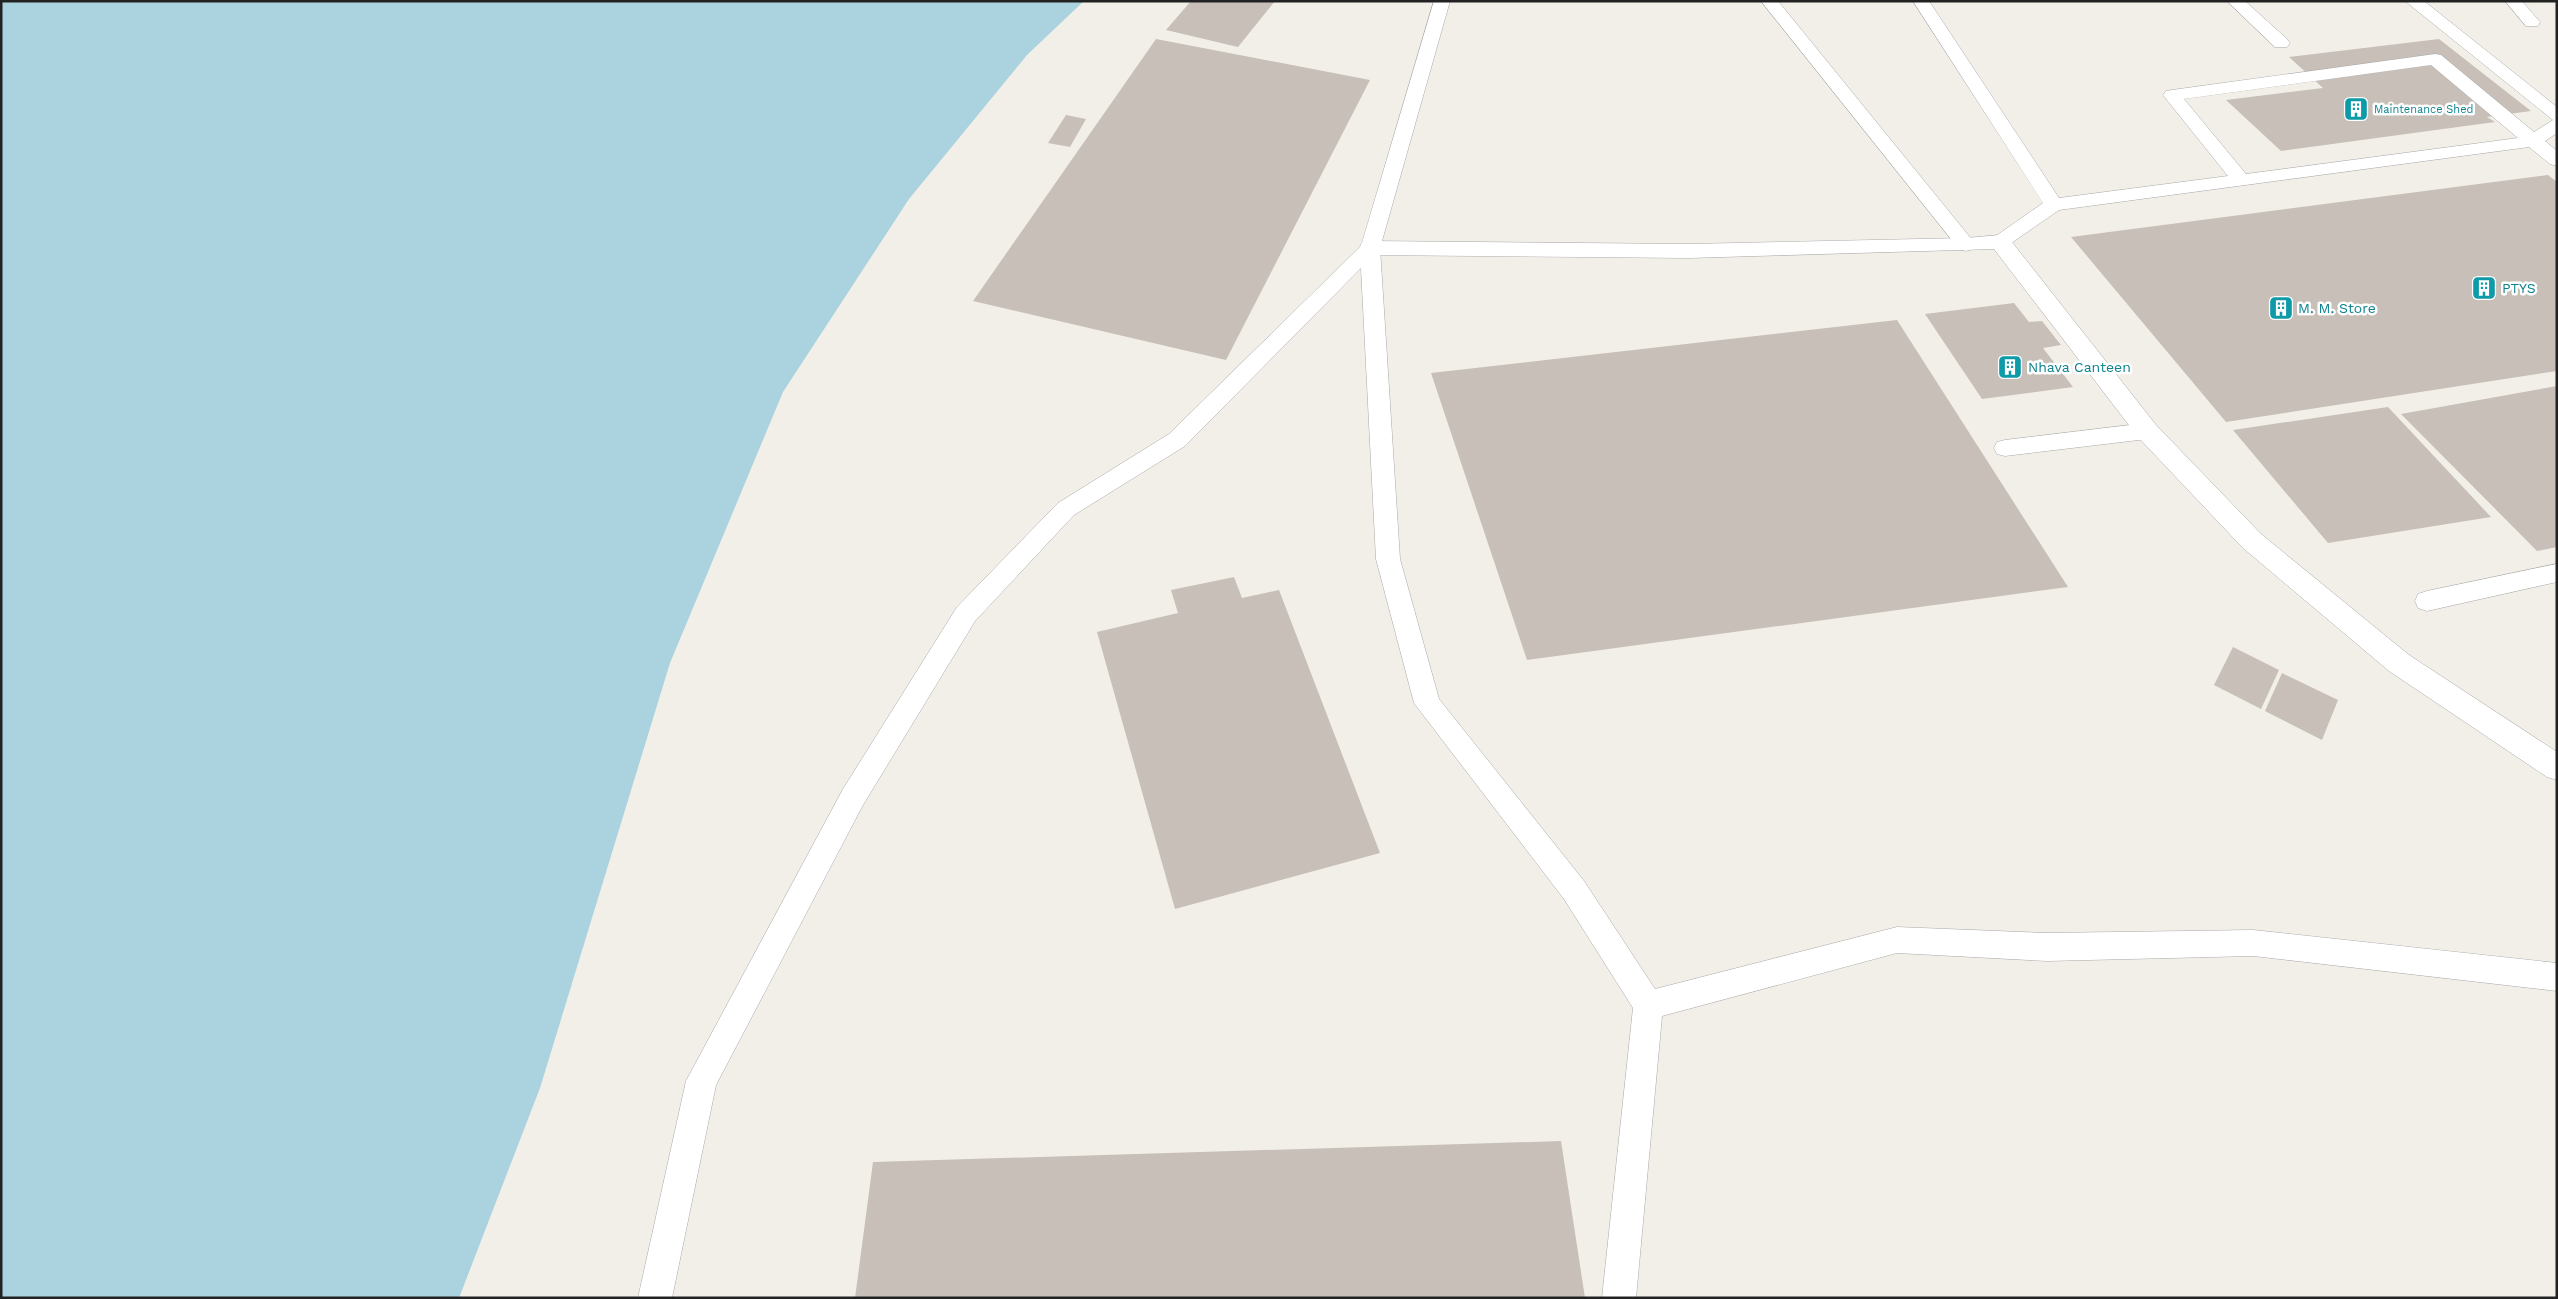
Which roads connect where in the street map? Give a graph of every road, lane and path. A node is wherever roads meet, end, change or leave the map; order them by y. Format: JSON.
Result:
{"nodes":[{"id":1,"x":1442,"y":1,"type":"edge"},
{"id":2,"x":1769,"y":1,"type":"edge"},
{"id":3,"x":1922,"y":1,"type":"edge"},
{"id":4,"x":2235,"y":1,"type":"edge"},
{"id":5,"x":2413,"y":1,"type":"edge"},
{"id":6,"x":2513,"y":1,"type":"edge"},
{"id":7,"x":2532,"y":22,"type":"dead end"},
{"id":8,"x":2281,"y":43,"type":"dead end"},
{"id":9,"x":2557,"y":116,"type":"edge"},
{"id":10,"x":2557,"y":124,"type":"edge"},
{"id":11,"x":2533,"y":141,"type":"junction"},
{"id":12,"x":2557,"y":160,"type":"edge"},
{"id":13,"x":2241,"y":180,"type":"junction"},
{"id":14,"x":2054,"y":205,"type":"junction"},
{"id":15,"x":2000,"y":242,"type":"junction"},
{"id":16,"x":1966,"y":245,"type":"junction"},
{"id":17,"x":1370,"y":248,"type":"junction"},
{"id":18,"x":2147,"y":431,"type":"junction"},
{"id":19,"x":2005,"y":448,"type":"dead end"},
{"id":20,"x":2557,"y":572,"type":"edge"},
{"id":21,"x":2427,"y":601,"type":"dead end"},
{"id":22,"x":2557,"y":768,"type":"edge"},
{"id":23,"x":2557,"y":977,"type":"edge"},
{"id":24,"x":1648,"y":1005,"type":"junction"},
{"id":25,"x":655,"y":1298,"type":"edge"},
{"id":26,"x":1619,"y":1298,"type":"edge"}],
"edges":[{"from":1,"to":17,"type":"lane"},
{"from":2,"to":16,"type":"lane"},
{"from":3,"to":14,"type":"lane"},
{"from":4,"to":8,"type":"lane"},
{"from":5,"to":9,"type":"lane"},
{"from":6,"to":7,"type":"lane"},
{"from":10,"to":11,"type":"lane"},
{"from":11,"to":12,"type":"lane"},
{"from":11,"to":13,"type":"lane"},
{"from":11,"to":13,"type":"lane"},
{"from":13,"to":14,"type":"lane"},
{"from":14,"to":15,"type":"lane"},
{"from":15,"to":16,"type":"street"},
{"from":15,"to":18,"type":"street"},
{"from":16,"to":17,"type":"street"},
{"from":17,"to":24,"type":"lane"},
{"from":17,"to":25,"type":"lane"},
{"from":18,"to":19,"type":"lane"},
{"from":18,"to":22,"type":"street"},
{"from":20,"to":21,"type":"lane"},
{"from":23,"to":24,"type":"lane"},
{"from":24,"to":26,"type":"lane"}]}
